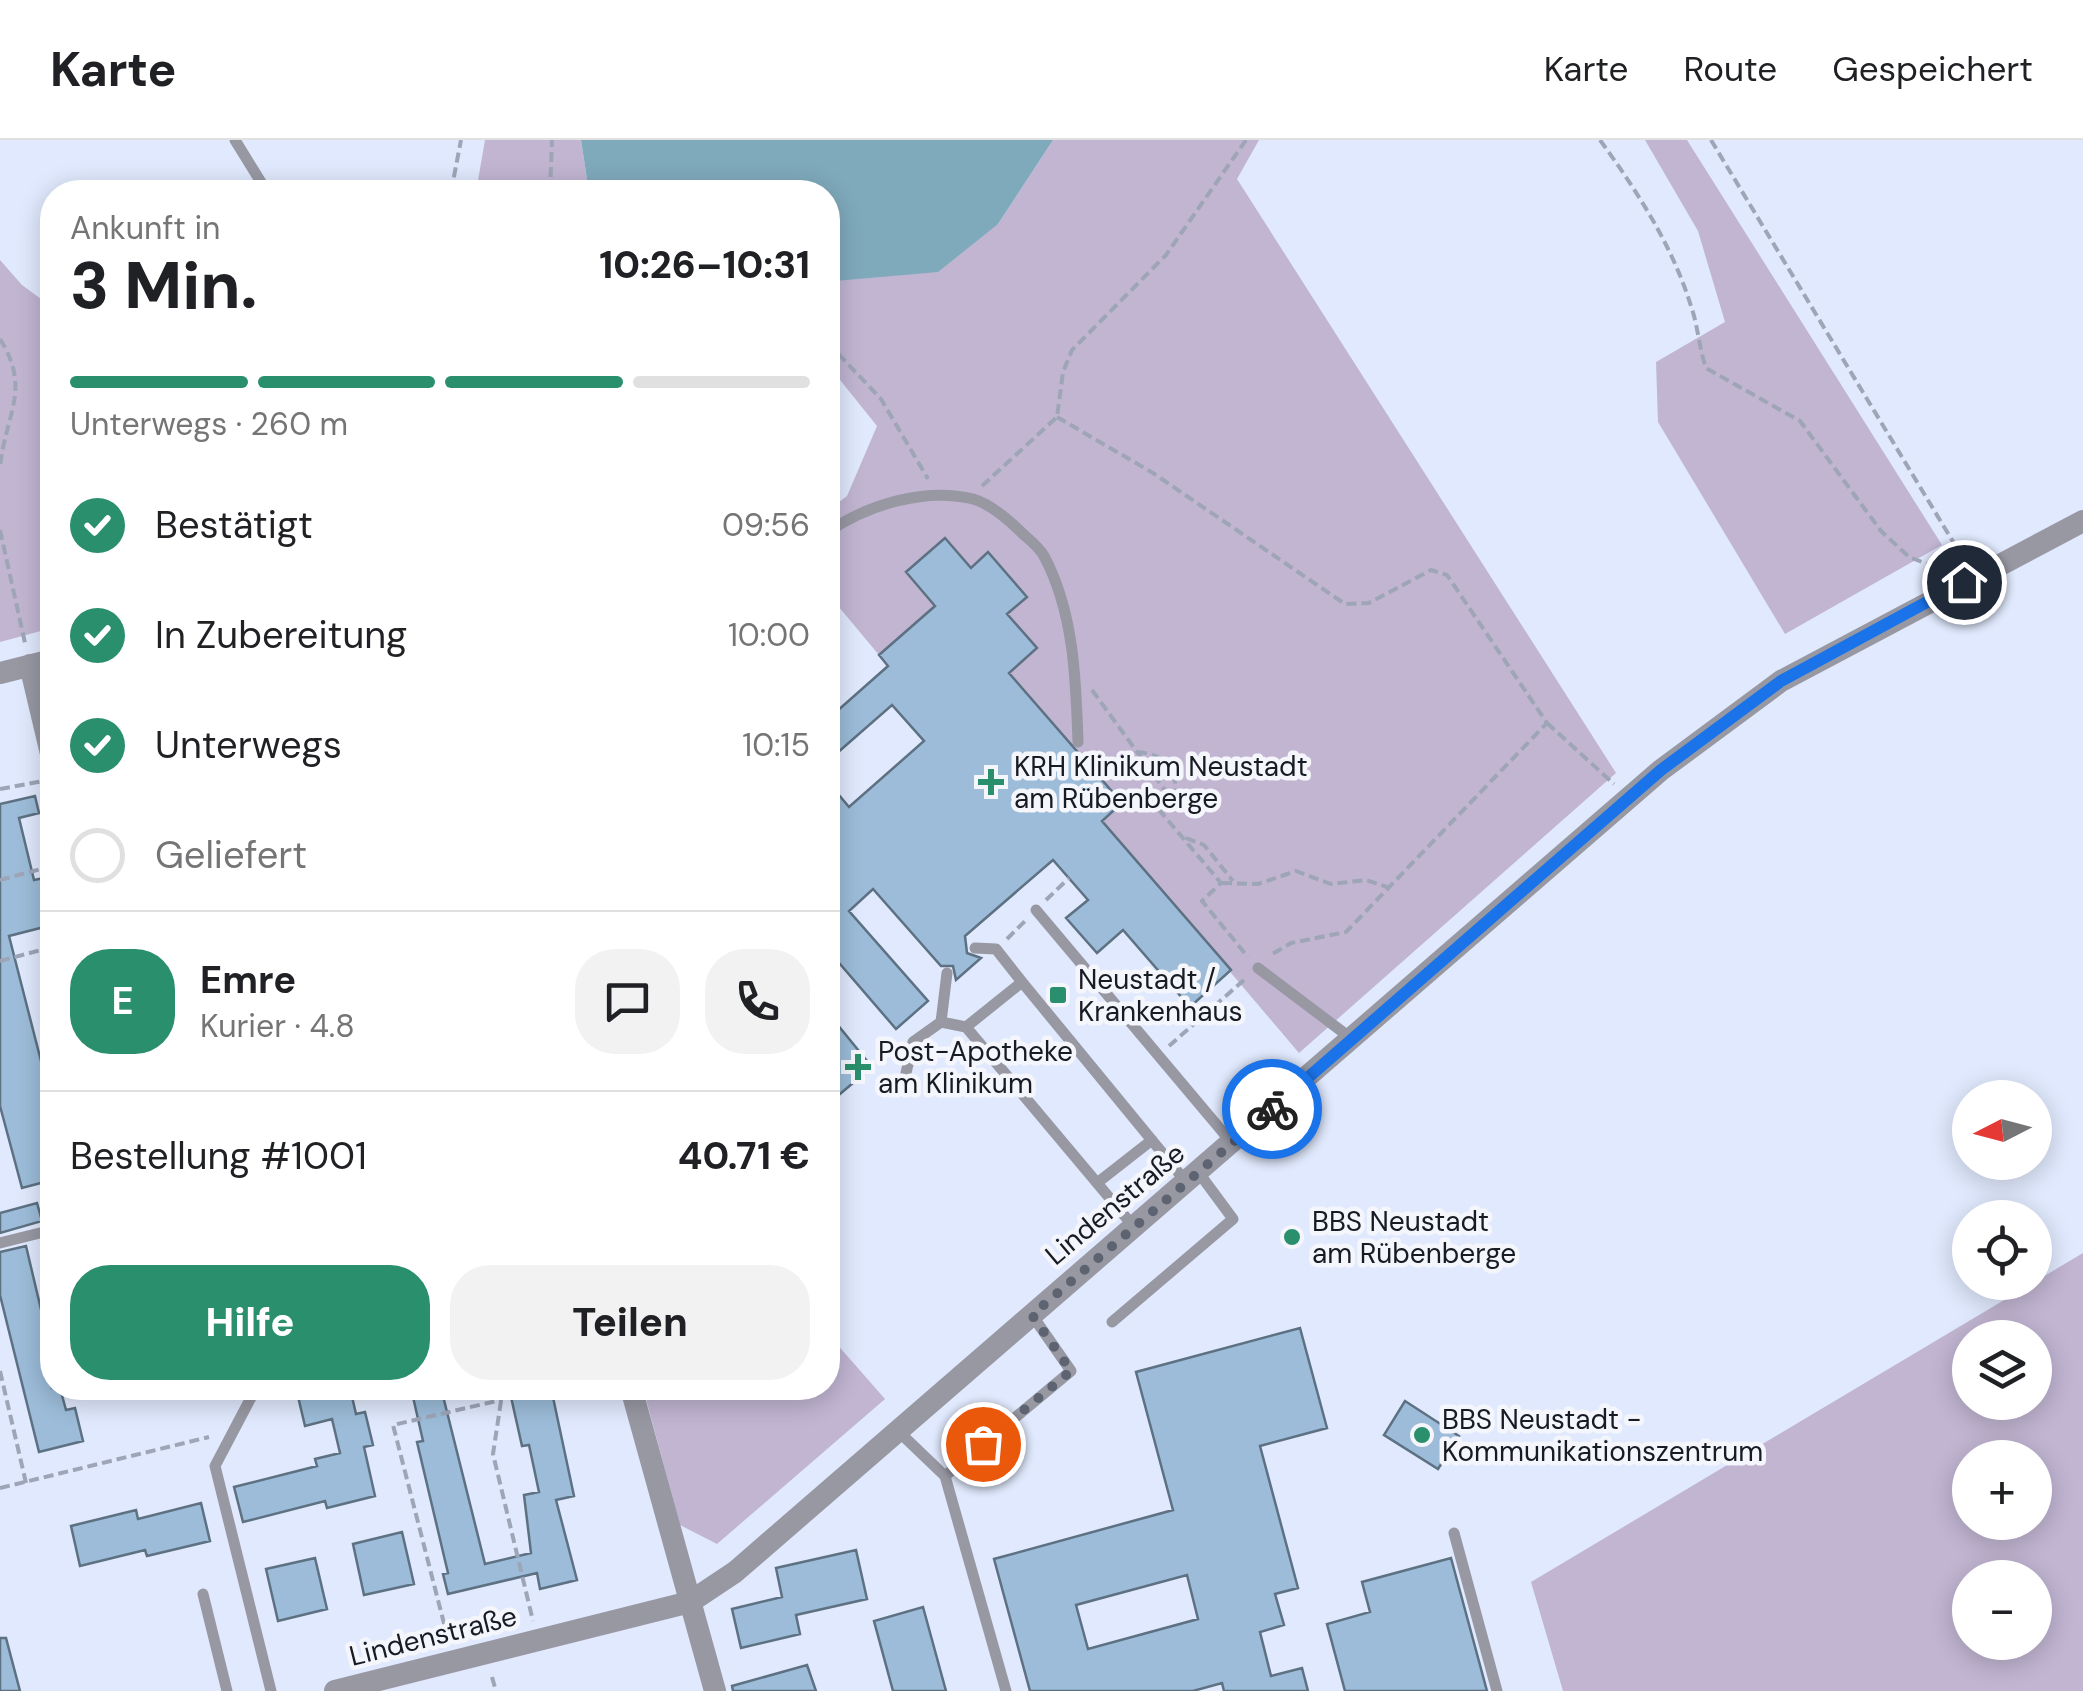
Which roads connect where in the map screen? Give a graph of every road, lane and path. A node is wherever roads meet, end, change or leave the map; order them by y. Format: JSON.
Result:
{"nodes":[{"id":1,"x":234,"y":140,"type":"edge"},
{"id":2,"x":461,"y":140,"type":"edge"},
{"id":3,"x":552,"y":140,"type":"edge"},
{"id":4,"x":1246,"y":140,"type":"edge"},
{"id":5,"x":1600,"y":140,"type":"edge"},
{"id":6,"x":1711,"y":140,"type":"edge"},
{"id":7,"x":259,"y":180,"type":"edge"},
{"id":8,"x":453,"y":180,"type":"edge"},
{"id":9,"x":550,"y":180,"type":"edge"},
{"id":10,"x":0,"y":340,"type":"edge"},
{"id":11,"x":840,"y":356,"type":"edge"},
{"id":12,"x":1058,"y":417,"type":"junction"},
{"id":13,"x":0,"y":468,"type":"edge"},
{"id":14,"x":938,"y":496,"type":"junction"},
{"id":15,"x":976,"y":500,"type":"junction"},
{"id":16,"x":2083,"y":521,"type":"edge"},
{"id":17,"x":840,"y":526,"type":"edge"},
{"id":18,"x":0,"y":530,"type":"edge"},
{"id":19,"x":1969,"y":580,"type":"junction"},
{"id":20,"x":40,"y":659,"type":"edge"},
{"id":21,"x":40,"y":662,"type":"edge"},
{"id":22,"x":1076,"y":667,"type":"junction"},
{"id":23,"x":0,"y":673,"type":"edge"},
{"id":24,"x":1547,"y":723,"type":"junction"},
{"id":25,"x":1078,"y":742,"type":"dead end"},
{"id":26,"x":1137,"y":752,"type":"junction"},
{"id":27,"x":40,"y":782,"type":"edge"},
{"id":28,"x":0,"y":790,"type":"edge"},
{"id":29,"x":1628,"y":798,"type":"junction"},
{"id":30,"x":1172,"y":800,"type":"junction"},
{"id":31,"x":1182,"y":836,"type":"junction"},
{"id":32,"x":40,"y":869,"type":"edge"},
{"id":33,"x":0,"y":880,"type":"edge"},
{"id":34,"x":1234,"y":882,"type":"junction"},
{"id":35,"x":1221,"y":883,"type":"junction"},
{"id":36,"x":1390,"y":888,"type":"junction"},
{"id":37,"x":1036,"y":910,"type":"dead end"},
{"id":38,"x":975,"y":948,"type":"dead end"},
{"id":39,"x":40,"y":950,"type":"edge"},
{"id":40,"x":0,"y":961,"type":"edge"},
{"id":41,"x":1258,"y":968,"type":"junction"},
{"id":42,"x":947,"y":973,"type":"dead end"},
{"id":43,"x":1022,"y":982,"type":"junction"},
{"id":44,"x":942,"y":1022,"type":"junction"},
{"id":45,"x":966,"y":1027,"type":"junction"},
{"id":46,"x":1352,"y":1039,"type":"junction"},
{"id":47,"x":1158,"y":1056,"type":"junction"},
{"id":48,"x":906,"y":1073,"type":"dead end"},
{"id":49,"x":1152,"y":1140,"type":"junction"},
{"id":50,"x":1232,"y":1143,"type":"junction"},
{"id":51,"x":1193,"y":1178,"type":"junction"},
{"id":52,"x":1097,"y":1183,"type":"junction"},
{"id":53,"x":1134,"y":1227,"type":"junction"},
{"id":54,"x":40,"y":1233,"type":"edge"},
{"id":55,"x":0,"y":1243,"type":"edge"},
{"id":56,"x":1032,"y":1315,"type":"junction"},
{"id":57,"x":1112,"y":1322,"type":"dead end"},
{"id":58,"x":0,"y":1372,"type":"edge"},
{"id":59,"x":250,"y":1400,"type":"edge"},
{"id":60,"x":502,"y":1400,"type":"joint"},
{"id":61,"x":634,"y":1400,"type":"edge"},
{"id":62,"x":897,"y":1430,"type":"junction"},
{"id":63,"x":234,"y":1431,"type":"junction"},
{"id":64,"x":945,"y":1476,"type":"junction"},
{"id":65,"x":26,"y":1483,"type":"junction"},
{"id":66,"x":0,"y":1488,"type":"edge"},
{"id":67,"x":1454,"y":1534,"type":"dead end"},
{"id":68,"x":203,"y":1594,"type":"dead end"},
{"id":69,"x":690,"y":1602,"type":"junction"},
{"id":70,"x":538,"y":1640,"type":"junction"},
{"id":71,"x":454,"y":1661,"type":"junction"},
{"id":72,"x":492,"y":1676,"type":"dead end"},
{"id":73,"x":348,"y":1690,"type":"edge"},
{"id":74,"x":226,"y":1691,"type":"edge"},
{"id":75,"x":271,"y":1691,"type":"edge"},
{"id":76,"x":496,"y":1691,"type":"edge"},
{"id":77,"x":715,"y":1691,"type":"edge"},
{"id":78,"x":1006,"y":1691,"type":"edge"},
{"id":79,"x":1497,"y":1691,"type":"edge"}],
"edges":[{"from":1,"to":7,"type":"lane"},
{"from":2,"to":8,"type":"path"},
{"from":3,"to":9,"type":"path"},
{"from":4,"to":12,"type":"path"},
{"from":5,"to":19,"type":"path"},
{"from":6,"to":19,"type":"path"},
{"from":10,"to":13,"type":"path"},
{"from":11,"to":14,"type":"path"},
{"from":12,"to":15,"type":"path"},
{"from":12,"to":24,"type":"path"},
{"from":14,"to":15,"type":"lane"},
{"from":14,"to":17,"type":"lane"},
{"from":15,"to":22,"type":"lane"},
{"from":16,"to":19,"type":"street","name":"Lindenstraße"},
{"from":18,"to":20,"type":"path"},
{"from":19,"to":29,"type":"street","name":"Lindenstraße"},
{"from":21,"to":23,"type":"street"},
{"from":22,"to":25,"type":"lane"},
{"from":22,"to":26,"type":"path"},
{"from":24,"to":29,"type":"path"},
{"from":24,"to":36,"type":"path"},
{"from":26,"to":30,"type":"path"},
{"from":26,"to":30,"type":"path"},
{"from":27,"to":28,"type":"path"},
{"from":29,"to":46,"type":"street","name":"Lindenstraße"},
{"from":30,"to":31,"type":"path"},
{"from":31,"to":34,"type":"path"},
{"from":31,"to":35,"type":"path"},
{"from":32,"to":33,"type":"path"},
{"from":34,"to":35,"type":"path"},
{"from":34,"to":36,"type":"path"},
{"from":35,"to":41,"type":"path"},
{"from":36,"to":41,"type":"path"},
{"from":37,"to":47,"type":"lane"},
{"from":38,"to":43,"type":"lane"},
{"from":39,"to":40,"type":"path"},
{"from":41,"to":46,"type":"lane"},
{"from":41,"to":47,"type":"path"},
{"from":42,"to":44,"type":"lane"},
{"from":43,"to":45,"type":"lane"},
{"from":43,"to":49,"type":"lane"},
{"from":44,"to":45,"type":"lane"},
{"from":44,"to":48,"type":"lane"},
{"from":45,"to":52,"type":"lane"},
{"from":46,"to":50,"type":"street","name":"Lindenstraße"},
{"from":47,"to":50,"type":"lane"},
{"from":49,"to":51,"type":"lane"},
{"from":49,"to":52,"type":"lane"},
{"from":50,"to":51,"type":"street","name":"Lindenstraße"},
{"from":51,"to":53,"type":"street","name":"Lindenstraße"},
{"from":51,"to":57,"type":"lane"},
{"from":52,"to":53,"type":"lane"},
{"from":53,"to":56,"type":"street","name":"Lindenstraße"},
{"from":54,"to":55,"type":"lane"},
{"from":56,"to":62,"type":"street","name":"Lindenstraße"},
{"from":56,"to":64,"type":"lane"},
{"from":58,"to":65,"type":"path"},
{"from":59,"to":63,"type":"lane"},
{"from":60,"to":70,"type":"path"},
{"from":60,"to":71,"type":"path"},
{"from":61,"to":69,"type":"street"},
{"from":62,"to":64,"type":"lane"},
{"from":62,"to":69,"type":"street","name":"Lindenstraße"},
{"from":63,"to":65,"type":"path"},
{"from":63,"to":75,"type":"lane"},
{"from":64,"to":78,"type":"lane"},
{"from":65,"to":66,"type":"path"},
{"from":67,"to":79,"type":"lane"},
{"from":68,"to":74,"type":"lane"},
{"from":69,"to":70,"type":"street","name":"Lindenstraße"},
{"from":69,"to":77,"type":"street"},
{"from":70,"to":71,"type":"street","name":"Lindenstraße"},
{"from":71,"to":73,"type":"street","name":"Lindenstraße"},
{"from":72,"to":76,"type":"path"}]}
